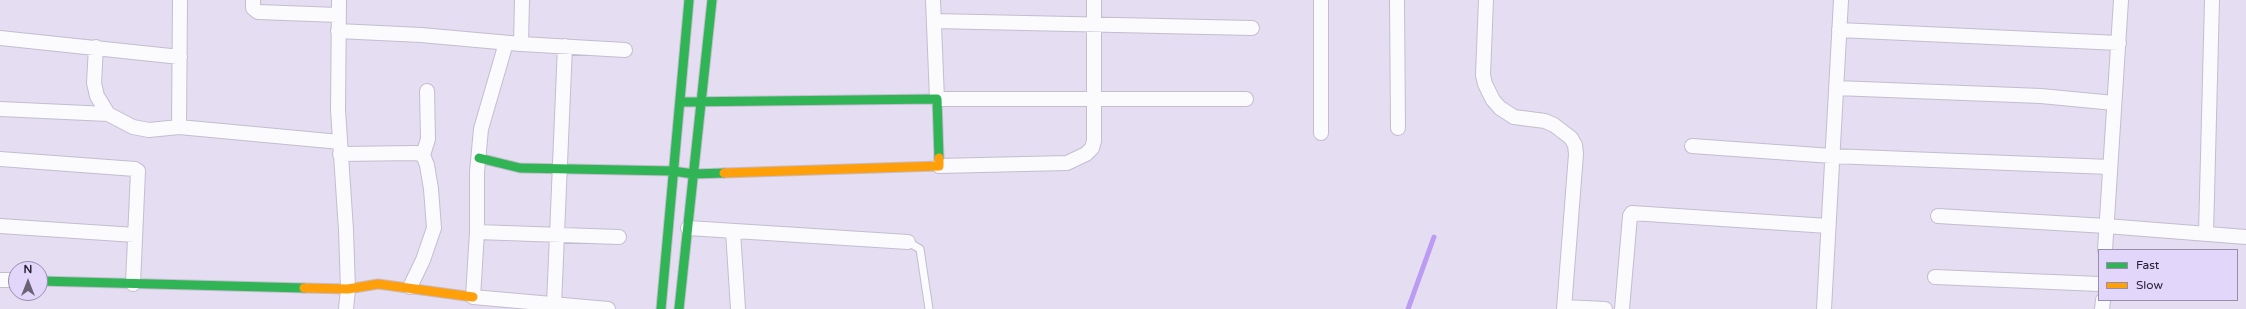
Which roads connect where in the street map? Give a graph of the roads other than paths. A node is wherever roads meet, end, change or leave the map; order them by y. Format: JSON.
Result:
{"nodes":[{"id":1,"x":180,"y":0,"type":"edge"},
{"id":2,"x":253,"y":0,"type":"edge"},
{"id":3,"x":338,"y":0,"type":"edge"},
{"id":4,"x":522,"y":0,"type":"edge"},
{"id":5,"x":689,"y":0,"type":"edge"},
{"id":6,"x":712,"y":0,"type":"edge"},
{"id":7,"x":933,"y":0,"type":"edge"},
{"id":8,"x":1094,"y":0,"type":"edge"},
{"id":9,"x":1321,"y":0,"type":"edge"},
{"id":10,"x":1397,"y":0,"type":"edge"},
{"id":11,"x":1486,"y":0,"type":"edge"},
{"id":12,"x":1841,"y":0,"type":"edge"},
{"id":13,"x":2121,"y":0,"type":"edge"},
{"id":14,"x":2212,"y":0,"type":"edge"},
{"id":15,"x":338,"y":15,"type":"junction"},
{"id":16,"x":934,"y":21,"type":"junction"},
{"id":17,"x":1093,"y":25,"type":"junction"},
{"id":18,"x":1252,"y":28,"type":"dead end"},
{"id":19,"x":1839,"y":30,"type":"junction"},
{"id":20,"x":338,"y":32,"type":"junction"},
{"id":21,"x":0,"y":38,"type":"edge"},
{"id":22,"x":506,"y":43,"type":"junction"},
{"id":23,"x":2118,"y":43,"type":"junction"},
{"id":24,"x":521,"y":44,"type":"junction"},
{"id":25,"x":565,"y":46,"type":"junction"},
{"id":26,"x":96,"y":47,"type":"junction"},
{"id":27,"x":624,"y":50,"type":"dead end"},
{"id":28,"x":180,"y":57,"type":"junction"},
{"id":29,"x":1836,"y":88,"type":"junction"},
{"id":30,"x":427,"y":90,"type":"dead end"},
{"id":31,"x":1094,"y":98,"type":"junction"},
{"id":32,"x":937,"y":99,"type":"junction"},
{"id":33,"x":1246,"y":99,"type":"dead end"},
{"id":34,"x":680,"y":102,"type":"junction"},
{"id":35,"x":702,"y":103,"type":"junction"},
{"id":36,"x":2114,"y":103,"type":"junction"},
{"id":37,"x":0,"y":109,"type":"edge"},
{"id":38,"x":108,"y":114,"type":"junction"},
{"id":39,"x":179,"y":127,"type":"junction"},
{"id":40,"x":1398,"y":128,"type":"dead end"},
{"id":41,"x":1321,"y":133,"type":"dead end"},
{"id":42,"x":1692,"y":146,"type":"dead end"},
{"id":43,"x":340,"y":148,"type":"junction"},
{"id":44,"x":423,"y":155,"type":"junction"},
{"id":45,"x":1832,"y":156,"type":"junction"},
{"id":46,"x":478,"y":158,"type":"junction"},
{"id":47,"x":0,"y":159,"type":"edge"},
{"id":48,"x":939,"y":166,"type":"junction"},
{"id":49,"x":2110,"y":167,"type":"junction"},
{"id":50,"x":559,"y":168,"type":"junction"},
{"id":51,"x":673,"y":171,"type":"junction"},
{"id":52,"x":693,"y":174,"type":"junction"},
{"id":53,"x":1938,"y":216,"type":"dead end"},
{"id":54,"x":0,"y":226,"type":"edge"},
{"id":55,"x":1828,"y":226,"type":"junction"},
{"id":56,"x":2106,"y":226,"type":"junction"},
{"id":57,"x":688,"y":228,"type":"junction"},
{"id":58,"x":733,"y":231,"type":"junction"},
{"id":59,"x":477,"y":232,"type":"junction"},
{"id":60,"x":556,"y":234,"type":"junction"},
{"id":61,"x":2206,"y":234,"type":"junction"},
{"id":62,"x":135,"y":235,"type":"junction"},
{"id":63,"x":619,"y":237,"type":"dead end"},
{"id":64,"x":2246,"y":237,"type":"edge"},
{"id":65,"x":908,"y":242,"type":"joint"},
{"id":66,"x":2105,"y":249,"type":"edge"},
{"id":67,"x":1935,"y":278,"type":"dead end"},
{"id":68,"x":48,"y":281,"type":"edge"},
{"id":69,"x":133,"y":284,"type":"junction"},
{"id":70,"x":2098,"y":284,"type":"edge"},
{"id":71,"x":410,"y":287,"type":"junction"},
{"id":72,"x":348,"y":289,"type":"junction"},
{"id":73,"x":473,"y":297,"type":"junction"},
{"id":74,"x":554,"y":305,"type":"junction"},
{"id":75,"x":1564,"y":308,"type":"edge"},
{"id":76,"x":346,"y":309,"type":"edge"},
{"id":77,"x":608,"y":309,"type":"edge"},
{"id":78,"x":661,"y":309,"type":"edge"},
{"id":79,"x":679,"y":309,"type":"edge"},
{"id":80,"x":738,"y":309,"type":"edge"},
{"id":81,"x":929,"y":309,"type":"edge"},
{"id":82,"x":1605,"y":309,"type":"edge"},
{"id":83,"x":1622,"y":309,"type":"edge"},
{"id":84,"x":1824,"y":309,"type":"edge"}],
"edges":[{"from":1,"to":28,"type":"street"},
{"from":2,"to":15,"type":"street"},
{"from":3,"to":15,"type":"street"},
{"from":4,"to":24,"type":"street"},
{"from":5,"to":34,"type":"street"},
{"from":6,"to":35,"type":"street"},
{"from":7,"to":16,"type":"street"},
{"from":8,"to":17,"type":"street"},
{"from":9,"to":41,"type":"street"},
{"from":10,"to":40,"type":"street"},
{"from":11,"to":75,"type":"street"},
{"from":12,"to":19,"type":"street"},
{"from":13,"to":23,"type":"street"},
{"from":14,"to":61,"type":"street"},
{"from":15,"to":20,"type":"street"},
{"from":16,"to":17,"type":"street"},
{"from":16,"to":32,"type":"street"},
{"from":17,"to":18,"type":"street"},
{"from":17,"to":31,"type":"street"},
{"from":19,"to":23,"type":"street"},
{"from":19,"to":29,"type":"street"},
{"from":20,"to":22,"type":"street"},
{"from":20,"to":43,"type":"street"},
{"from":21,"to":26,"type":"street"},
{"from":22,"to":24,"type":"street"},
{"from":22,"to":46,"type":"street"},
{"from":23,"to":36,"type":"street"},
{"from":24,"to":25,"type":"street"},
{"from":25,"to":27,"type":"street"},
{"from":25,"to":50,"type":"street"},
{"from":26,"to":28,"type":"street"},
{"from":26,"to":38,"type":"street"},
{"from":28,"to":39,"type":"street"},
{"from":29,"to":36,"type":"street"},
{"from":29,"to":45,"type":"street"},
{"from":30,"to":44,"type":"street"},
{"from":31,"to":32,"type":"street"},
{"from":31,"to":33,"type":"street"},
{"from":31,"to":48,"type":"street"},
{"from":32,"to":35,"type":"street"},
{"from":32,"to":48,"type":"street"},
{"from":34,"to":35,"type":"street"},
{"from":34,"to":51,"type":"street"},
{"from":35,"to":52,"type":"street"},
{"from":36,"to":49,"type":"street"},
{"from":37,"to":38,"type":"street"},
{"from":38,"to":39,"type":"street"},
{"from":39,"to":43,"type":"street"},
{"from":42,"to":45,"type":"street"},
{"from":43,"to":44,"type":"street"},
{"from":43,"to":72,"type":"street"},
{"from":44,"to":71,"type":"street"},
{"from":45,"to":49,"type":"street"},
{"from":45,"to":55,"type":"street"},
{"from":46,"to":50,"type":"street"},
{"from":46,"to":59,"type":"street"},
{"from":47,"to":62,"type":"street"},
{"from":48,"to":52,"type":"street"},
{"from":49,"to":56,"type":"street"},
{"from":50,"to":51,"type":"street"},
{"from":50,"to":60,"type":"street"},
{"from":51,"to":52,"type":"street"},
{"from":51,"to":78,"type":"street"},
{"from":52,"to":57,"type":"street"},
{"from":53,"to":56,"type":"street"},
{"from":54,"to":62,"type":"street"},
{"from":55,"to":83,"type":"street"},
{"from":55,"to":84,"type":"street"},
{"from":56,"to":61,"type":"street"},
{"from":56,"to":66,"type":"street"},
{"from":57,"to":58,"type":"street"},
{"from":57,"to":79,"type":"street"},
{"from":58,"to":65,"type":"street"},
{"from":58,"to":80,"type":"street"},
{"from":59,"to":60,"type":"street"},
{"from":59,"to":73,"type":"street"},
{"from":60,"to":63,"type":"street"},
{"from":60,"to":74,"type":"street"},
{"from":61,"to":64,"type":"street"},
{"from":62,"to":69,"type":"street"},
{"from":65,"to":81,"type":"lane"},
{"from":67,"to":70,"type":"street"},
{"from":68,"to":69,"type":"street"},
{"from":69,"to":72,"type":"street"},
{"from":71,"to":72,"type":"street"},
{"from":71,"to":73,"type":"street"},
{"from":72,"to":76,"type":"street"},
{"from":73,"to":74,"type":"street"},
{"from":74,"to":77,"type":"street"},
{"from":75,"to":82,"type":"street"}]}
